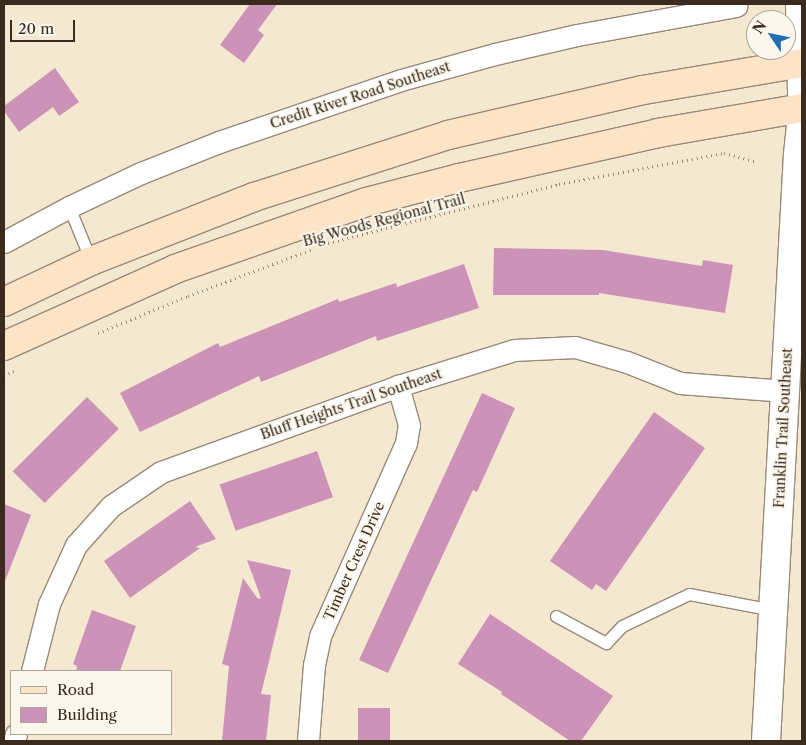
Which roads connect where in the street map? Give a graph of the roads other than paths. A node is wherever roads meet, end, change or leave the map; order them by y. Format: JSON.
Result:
{"nodes":[{"id":1,"x":800,"y":4,"type":"edge"},
{"id":2,"x":736,"y":6,"type":"dead end"},
{"id":3,"x":801,"y":63,"type":"edge"},
{"id":4,"x":802,"y":94,"type":"edge"},
{"id":5,"x":802,"y":108,"type":"edge"},
{"id":6,"x":802,"y":115,"type":"edge"},
{"id":7,"x":69,"y":207,"type":"junction"},
{"id":8,"x":4,"y":242,"type":"edge"},
{"id":9,"x":91,"y":261,"type":"junction"},
{"id":10,"x":4,"y":302,"type":"edge"},
{"id":11,"x":4,"y":346,"type":"edge"},
{"id":12,"x":398,"y":386,"type":"junction"},
{"id":13,"x":786,"y":391,"type":"junction"},
{"id":14,"x":773,"y":610,"type":"junction"},
{"id":15,"x":556,"y":616,"type":"dead end"},
{"id":16,"x":32,"y":670,"type":"edge"},
{"id":17,"x":308,"y":741,"type":"edge"},
{"id":18,"x":766,"y":741,"type":"edge"}],
"edges":[{"from":1,"to":3,"type":"street"},
{"from":2,"to":7,"type":"street","name":"Credit River Road Southeast"},
{"from":3,"to":4,"type":"street"},
{"from":3,"to":9,"type":"main road"},
{"from":5,"to":11,"type":"main road"},
{"from":6,"to":13,"type":"street","name":"Franklin Trail Southeast"},
{"from":7,"to":8,"type":"street","name":"Credit River Road Southeast"},
{"from":7,"to":9,"type":"lane"},
{"from":9,"to":10,"type":"main road"},
{"from":12,"to":13,"type":"street","name":"Bluff Heights Trail Southeast"},
{"from":12,"to":16,"type":"street","name":"Bluff Heights Trail Southeast"},
{"from":12,"to":17,"type":"street","name":"Timber Crest Drive"},
{"from":13,"to":14,"type":"street","name":"Franklin Trail Southeast"},
{"from":14,"to":15,"type":"lane"},
{"from":14,"to":18,"type":"street","name":"Franklin Trail Southeast"}]}
